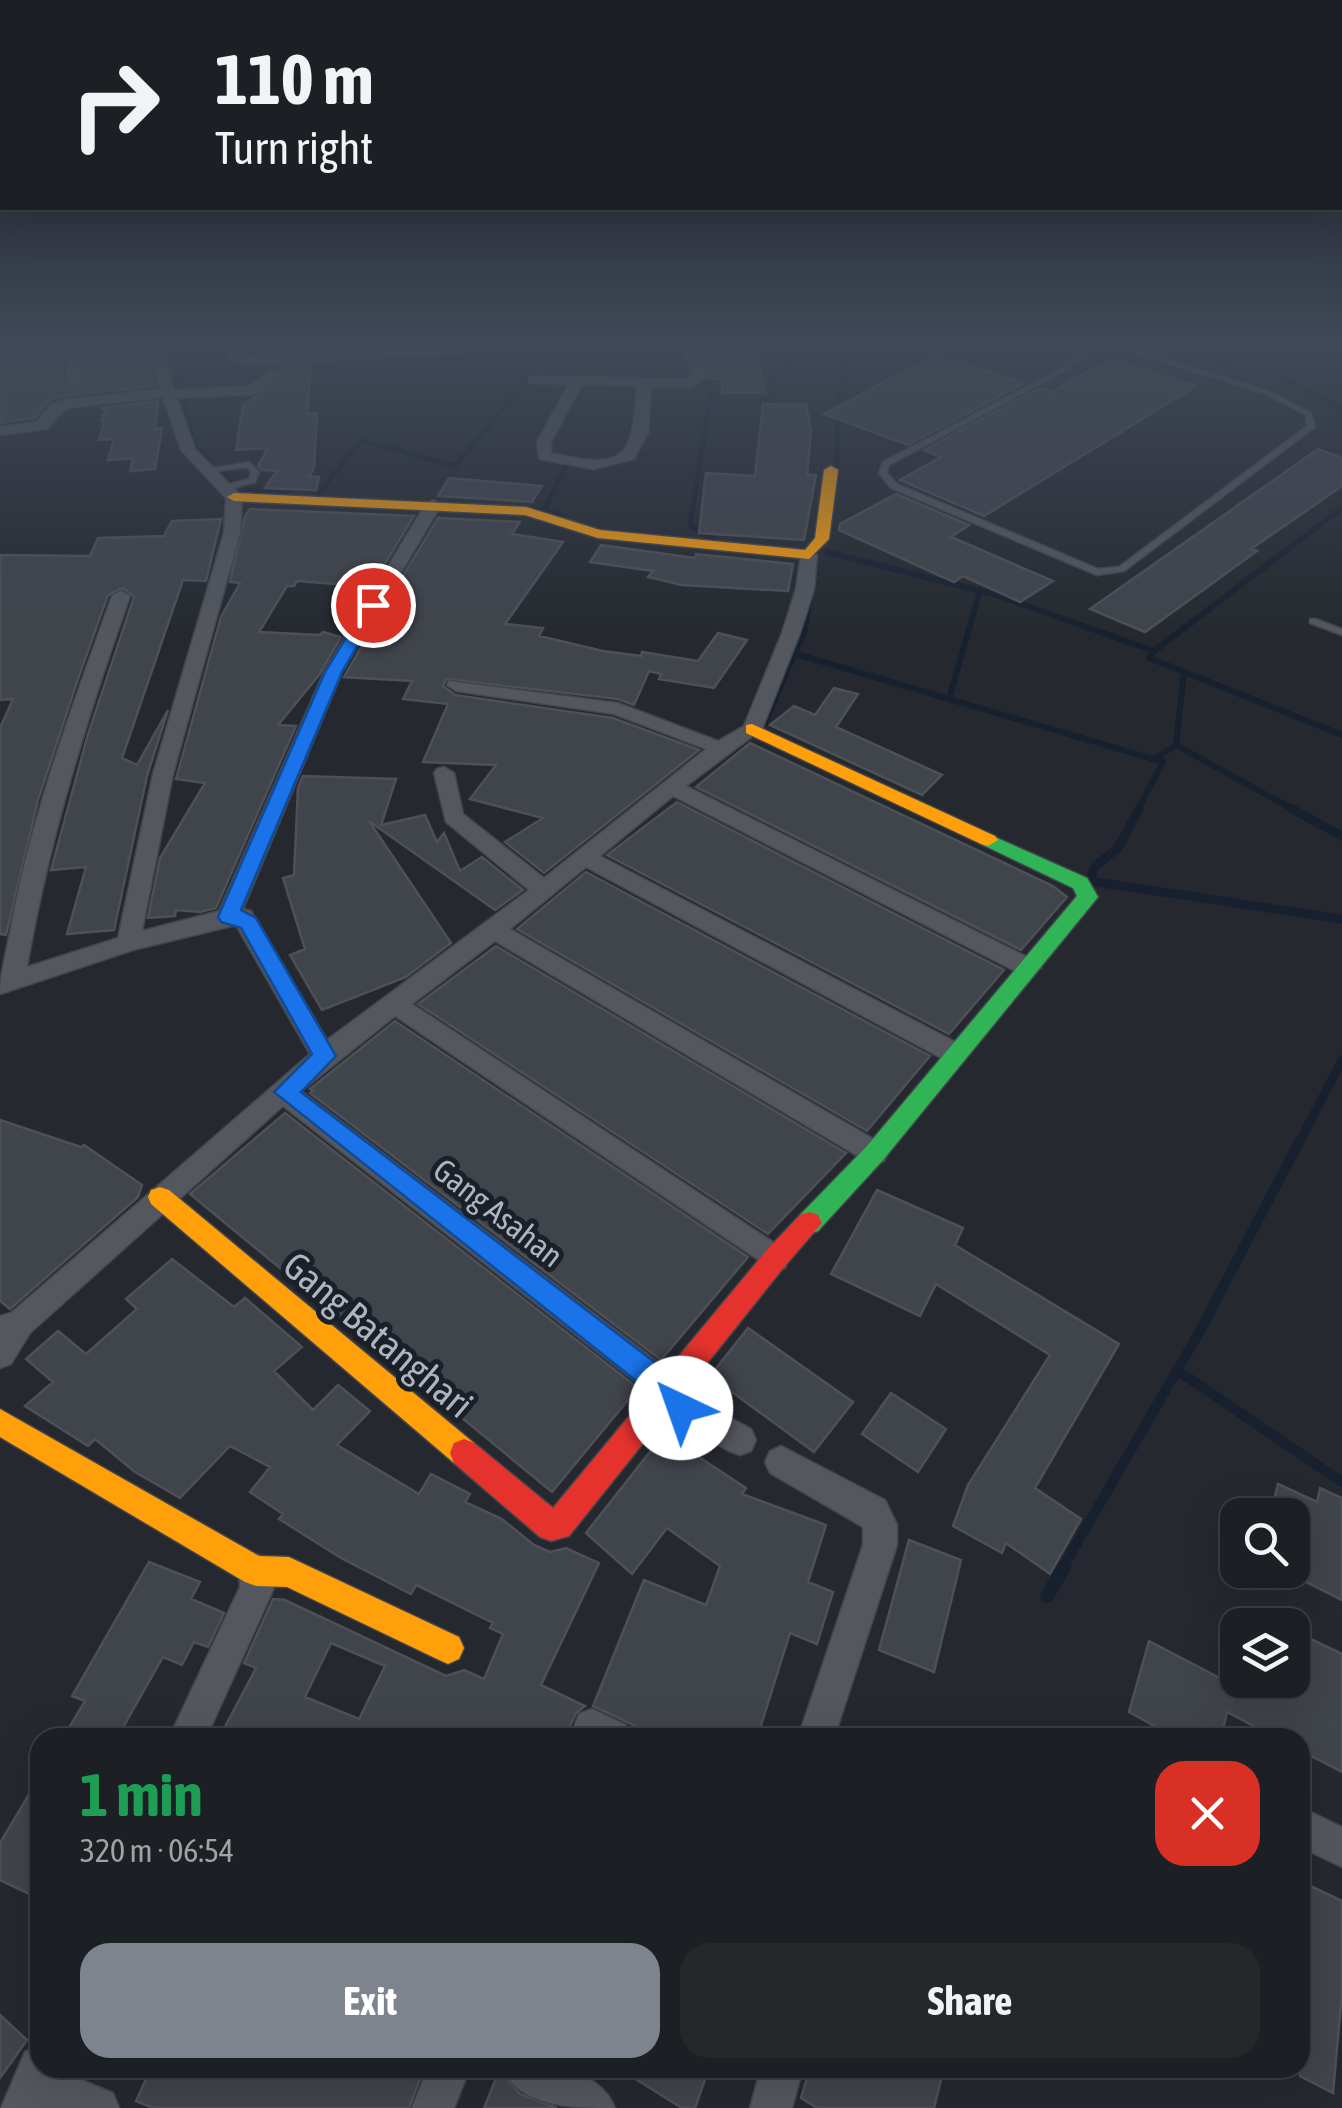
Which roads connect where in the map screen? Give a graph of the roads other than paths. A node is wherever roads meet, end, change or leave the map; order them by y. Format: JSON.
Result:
{"nodes":[{"id":1,"x":184,"y":439,"type":"edge"},
{"id":2,"x":547,"y":439,"type":"edge"},
{"id":3,"x":637,"y":439,"type":"edge"},
{"id":4,"x":932,"y":439,"type":"edge"},
{"id":5,"x":1293,"y":439,"type":"edge"},
{"id":6,"x":208,"y":470,"type":"junction"},
{"id":7,"x":831,"y":470,"type":"dead end"},
{"id":8,"x":231,"y":492,"type":"junction"},
{"id":9,"x":433,"y":506,"type":"junction"},
{"id":10,"x":809,"y":555,"type":"junction"},
{"id":11,"x":121,"y":596,"type":"dead end"},
{"id":12,"x":1313,"y":621,"type":"dead end"},
{"id":13,"x":1342,"y":632,"type":"edge"},
{"id":14,"x":456,"y":685,"type":"dead end"},
{"id":15,"x":752,"y":729,"type":"junction"},
{"id":16,"x":720,"y":748,"type":"junction"},
{"id":17,"x":444,"y":773,"type":"dead end"},
{"id":18,"x":674,"y":788,"type":"junction"},
{"id":19,"x":584,"y":857,"type":"junction"},
{"id":20,"x":543,"y":889,"type":"junction"},
{"id":21,"x":228,"y":917,"type":"junction"},
{"id":22,"x":494,"y":930,"type":"junction"},
{"id":23,"x":128,"y":943,"type":"junction"},
{"id":24,"x":1030,"y":968,"type":"junction"},
{"id":25,"x":7,"y":983,"type":"edge"},
{"id":26,"x":394,"y":1004,"type":"junction"},
{"id":27,"x":954,"y":1054,"type":"junction"},
{"id":28,"x":324,"y":1056,"type":"junction"},
{"id":29,"x":286,"y":1092,"type":"junction"},
{"id":30,"x":875,"y":1153,"type":"junction"},
{"id":31,"x":160,"y":1197,"type":"junction"},
{"id":32,"x":775,"y":1260,"type":"junction"},
{"id":33,"x":10,"y":1327,"type":"edge"},
{"id":34,"x":0,"y":1354,"type":"edge"},
{"id":35,"x":665,"y":1393,"type":"junction"},
{"id":36,"x":0,"y":1422,"type":"edge"},
{"id":37,"x":740,"y":1440,"type":"dead end"},
{"id":38,"x":781,"y":1462,"type":"dead end"},
{"id":39,"x":256,"y":1571,"type":"junction"},
{"id":40,"x":448,"y":1648,"type":"dead end"},
{"id":41,"x":192,"y":1728,"type":"edge"},
{"id":42,"x":819,"y":1728,"type":"edge"},
{"id":43,"x":1310,"y":1831,"type":"edge"},
{"id":44,"x":1342,"y":1848,"type":"edge"},
{"id":45,"x":445,"y":2078,"type":"edge"},
{"id":46,"x":542,"y":2078,"type":"edge"},
{"id":47,"x":779,"y":2078,"type":"edge"},
{"id":48,"x":38,"y":2088,"type":"edge"},
{"id":49,"x":98,"y":2108,"type":"edge"},
{"id":50,"x":433,"y":2108,"type":"edge"},
{"id":51,"x":594,"y":2108,"type":"edge"},
{"id":52,"x":771,"y":2108,"type":"edge"}],
"edges":[{"from":1,"to":6,"type":"street"},
{"from":2,"to":3,"type":"street"},
{"from":4,"to":5,"type":"lane"},
{"from":6,"to":8,"type":"street"},
{"from":6,"to":8,"type":"lane"},
{"from":7,"to":10,"type":"street"},
{"from":8,"to":9,"type":"street"},
{"from":8,"to":23,"type":"street"},
{"from":9,"to":10,"type":"street"},
{"from":9,"to":21,"type":"street"},
{"from":10,"to":15,"type":"street"},
{"from":11,"to":25,"type":"street"},
{"from":12,"to":13,"type":"lane"},
{"from":14,"to":16,"type":"street"},
{"from":15,"to":16,"type":"street"},
{"from":15,"to":24,"type":"street"},
{"from":16,"to":18,"type":"street"},
{"from":17,"to":20,"type":"street"},
{"from":18,"to":19,"type":"street"},
{"from":18,"to":24,"type":"street"},
{"from":19,"to":20,"type":"street"},
{"from":19,"to":27,"type":"street"},
{"from":20,"to":22,"type":"street"},
{"from":21,"to":23,"type":"street"},
{"from":21,"to":28,"type":"street"},
{"from":22,"to":26,"type":"street"},
{"from":22,"to":30,"type":"street"},
{"from":23,"to":25,"type":"street"},
{"from":24,"to":27,"type":"street"},
{"from":26,"to":28,"type":"street"},
{"from":26,"to":32,"type":"street"},
{"from":27,"to":30,"type":"street"},
{"from":28,"to":29,"type":"street"},
{"from":29,"to":31,"type":"street"},
{"from":29,"to":35,"type":"street","name":"Gang Asahan"},
{"from":30,"to":32,"type":"street"},
{"from":31,"to":33,"type":"street"},
{"from":31,"to":35,"type":"street","name":"Gang Batanghari"},
{"from":32,"to":35,"type":"street"},
{"from":33,"to":34,"type":"street"},
{"from":35,"to":37,"type":"street","name":"Gang Asahan"},
{"from":36,"to":39,"type":"street"},
{"from":38,"to":42,"type":"street"},
{"from":39,"to":40,"type":"street"},
{"from":39,"to":41,"type":"street"},
{"from":43,"to":44,"type":"street"},
{"from":45,"to":50,"type":"street"},
{"from":46,"to":51,"type":"street"},
{"from":47,"to":52,"type":"street"},
{"from":48,"to":49,"type":"street"}]}
